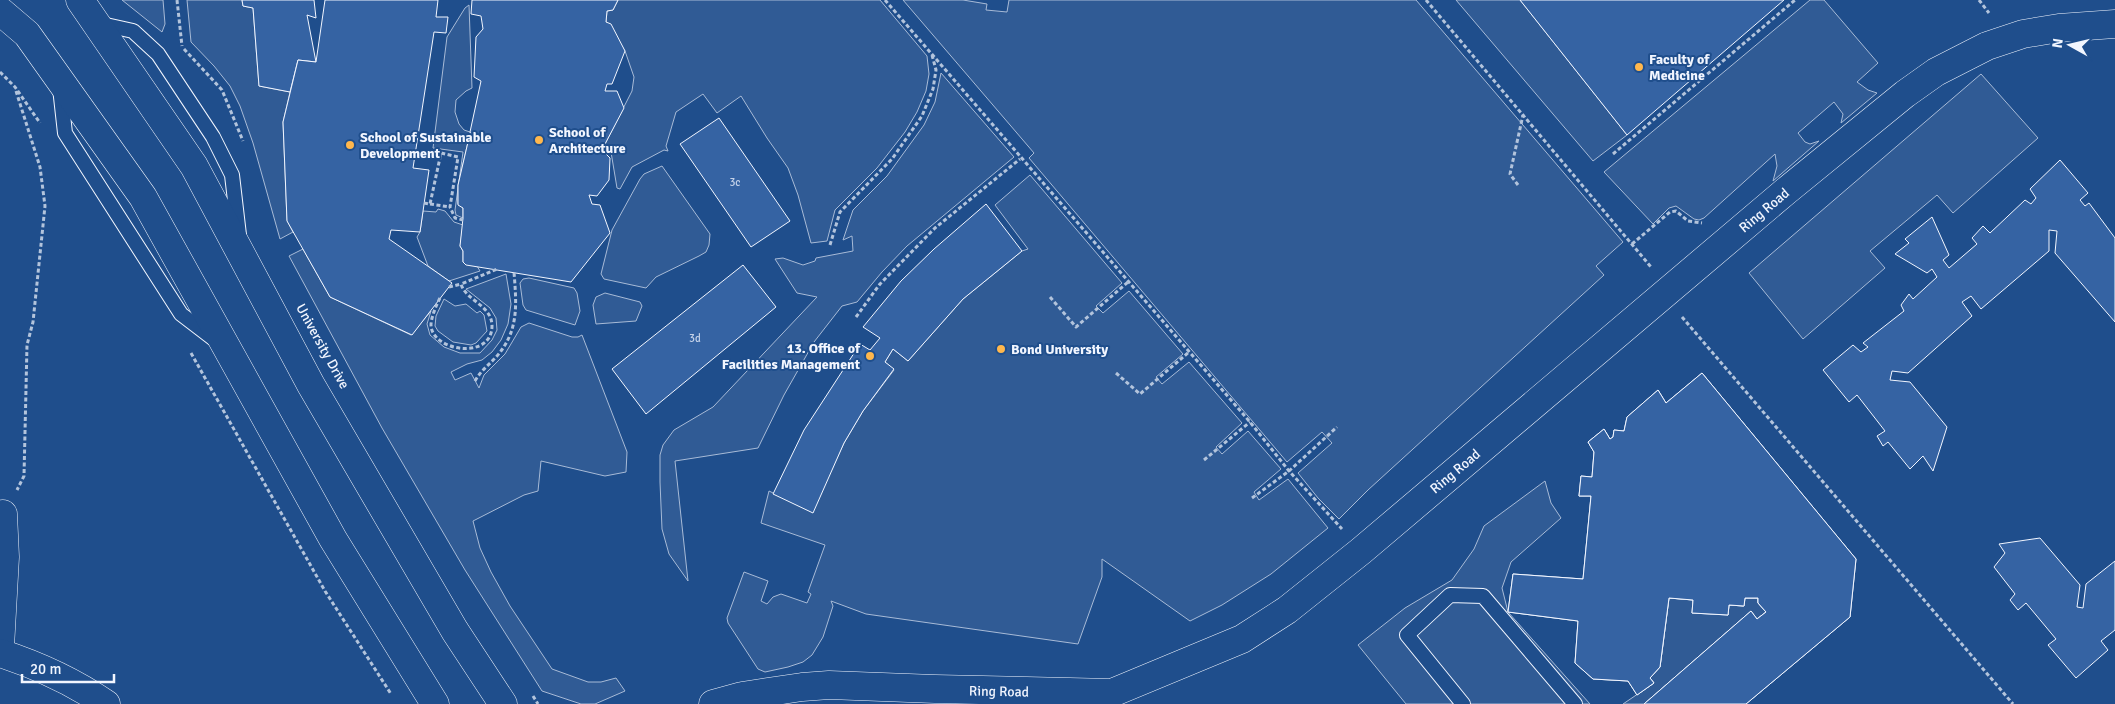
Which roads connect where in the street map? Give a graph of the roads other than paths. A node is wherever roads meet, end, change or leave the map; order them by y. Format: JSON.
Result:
{"nodes":[{"id":1,"x":80,"y":0,"type":"edge"},
{"id":2,"x":0,"y":11,"type":"edge"},
{"id":3,"x":2115,"y":24,"type":"edge"},
{"id":4,"x":4,"y":514,"type":"road end"},
{"id":5,"x":0,"y":647,"type":"edge"},
{"id":6,"x":0,"y":653,"type":"edge"},
{"id":7,"x":934,"y":697,"type":"edge"},
{"id":8,"x":106,"y":704,"type":"edge"},
{"id":9,"x":435,"y":704,"type":"edge"},
{"id":10,"x":503,"y":704,"type":"edge"},
{"id":11,"x":713,"y":704,"type":"edge"},
{"id":12,"x":1463,"y":704,"type":"edge"},
{"id":13,"x":1575,"y":704,"type":"edge"}],
"edges":[{"from":1,"to":10,"type":"street","name":"University Drive"},
{"from":2,"to":9,"type":"street"},
{"from":3,"to":7,"type":"street","name":"Ring Road"},
{"from":4,"to":5,"type":"street"},
{"from":6,"to":8,"type":"street"},
{"from":7,"to":11,"type":"street","name":"Ring Road"},
{"from":12,"to":13,"type":"lane"}]}
